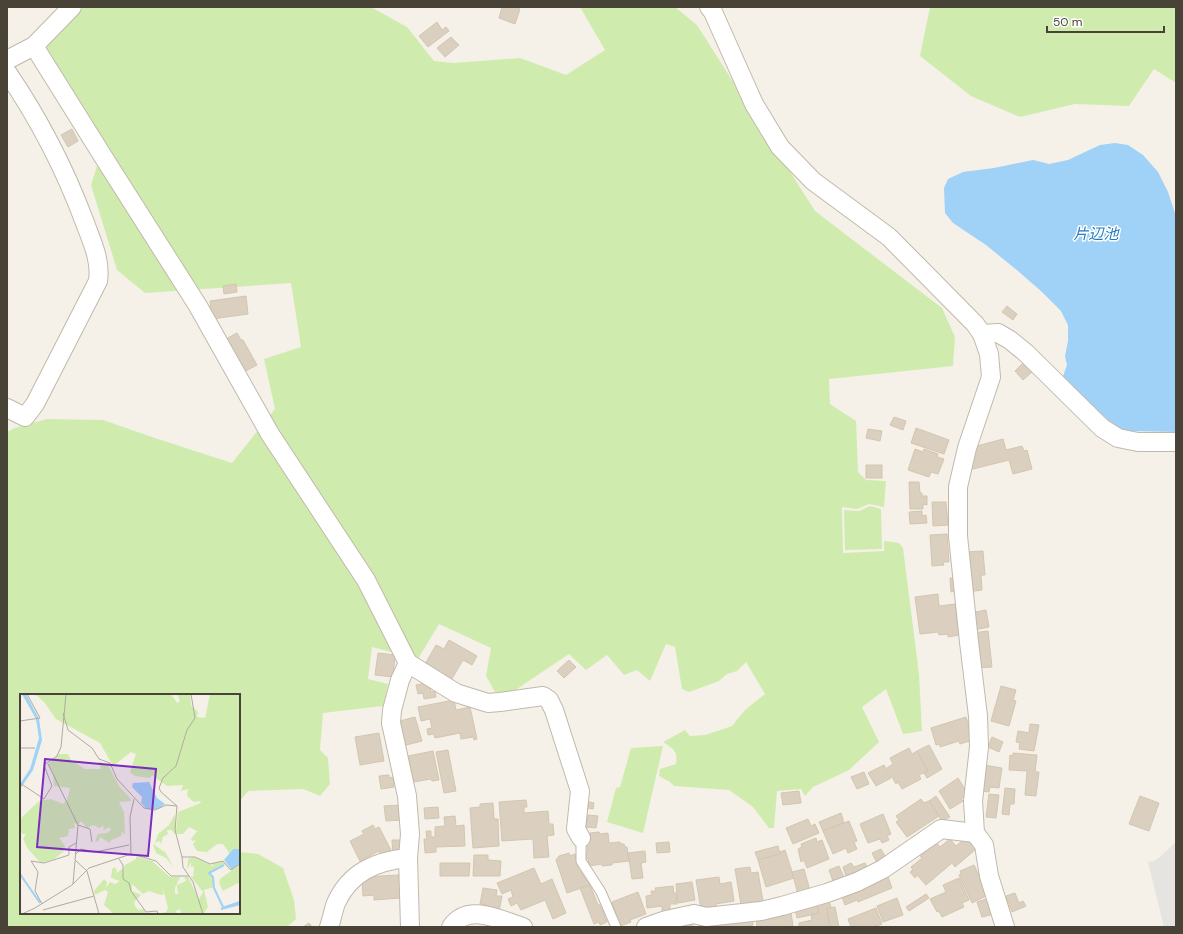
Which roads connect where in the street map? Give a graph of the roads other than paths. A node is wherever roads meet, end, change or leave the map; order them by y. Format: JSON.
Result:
{"nodes":[{"id":1,"x":72,"y":7,"type":"edge"},
{"id":2,"x":709,"y":7,"type":"edge"},
{"id":3,"x":34,"y":46,"type":"junction"},
{"id":4,"x":7,"y":60,"type":"edge"},
{"id":5,"x":7,"y":72,"type":"edge"},
{"id":6,"x":982,"y":334,"type":"junction"},
{"id":7,"x":7,"y":408,"type":"edge"},
{"id":8,"x":1176,"y":442,"type":"edge"},
{"id":9,"x":408,"y":663,"type":"junction"},
{"id":10,"x":975,"y":833,"type":"junction"},
{"id":11,"x":581,"y":838,"type":"joint"},
{"id":12,"x":408,"y":858,"type":"junction"},
{"id":13,"x":329,"y":927,"type":"edge"},
{"id":14,"x":410,"y":927,"type":"edge"},
{"id":15,"x":451,"y":927,"type":"edge"},
{"id":16,"x":523,"y":927,"type":"edge"},
{"id":17,"x":616,"y":927,"type":"edge"},
{"id":18,"x":646,"y":927,"type":"edge"},
{"id":19,"x":1005,"y":927,"type":"edge"}],
"edges":[{"from":1,"to":3,"type":"street"},
{"from":2,"to":6,"type":"street"},
{"from":3,"to":4,"type":"street"},
{"from":3,"to":9,"type":"street"},
{"from":5,"to":7,"type":"street"},
{"from":6,"to":8,"type":"street"},
{"from":6,"to":10,"type":"street"},
{"from":9,"to":11,"type":"street"},
{"from":9,"to":12,"type":"street"},
{"from":10,"to":18,"type":"street"},
{"from":10,"to":19,"type":"street"},
{"from":11,"to":17,"type":"lane"},
{"from":12,"to":13,"type":"street"},
{"from":12,"to":14,"type":"street"},
{"from":15,"to":16,"type":"street"}]}
